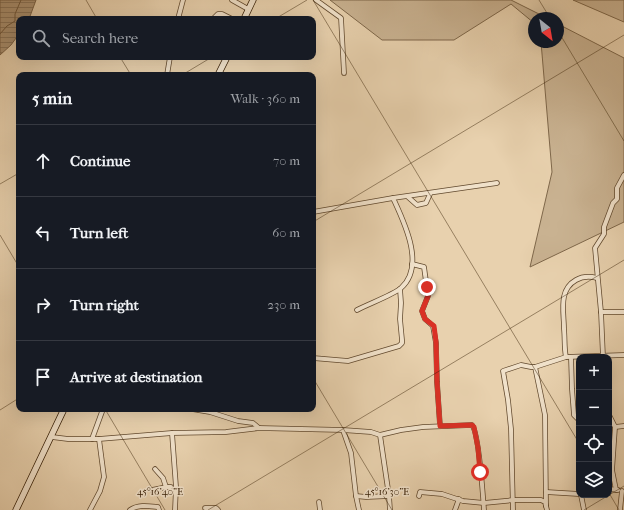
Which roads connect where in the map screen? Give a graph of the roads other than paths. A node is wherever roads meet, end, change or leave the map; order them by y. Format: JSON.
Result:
{"nodes":[{"id":1,"x":183,"y":0,"type":"edge"},
{"id":2,"x":232,"y":0,"type":"edge"},
{"id":3,"x":253,"y":0,"type":"edge"},
{"id":4,"x":316,"y":0,"type":"edge"},
{"id":5,"x":248,"y":9,"type":"junction"},
{"id":6,"x":179,"y":16,"type":"edge"},
{"id":7,"x":216,"y":16,"type":"edge"},
{"id":8,"x":226,"y":16,"type":"edge"},
{"id":9,"x":245,"y":16,"type":"edge"},
{"id":10,"x":170,"y":60,"type":"edge"},
{"id":11,"x":222,"y":60,"type":"edge"},
{"id":12,"x":226,"y":60,"type":"edge"},
{"id":13,"x":224,"y":64,"type":"junction"},
{"id":14,"x":168,"y":72,"type":"edge"},
{"id":15,"x":220,"y":72,"type":"edge"},
{"id":16,"x":344,"y":73,"type":"dead end"},
{"id":17,"x":624,"y":175,"type":"edge"},
{"id":18,"x":497,"y":183,"type":"dead end"},
{"id":19,"x":430,"y":194,"type":"junction"},
{"id":20,"x":408,"y":197,"type":"junction"},
{"id":21,"x":394,"y":198,"type":"junction"},
{"id":22,"x":316,"y":211,"type":"edge"},
{"id":23,"x":412,"y":264,"type":"junction"},
{"id":24,"x":597,"y":278,"type":"junction"},
{"id":25,"x":400,"y":289,"type":"junction"},
{"id":26,"x":357,"y":310,"type":"dead end"},
{"id":27,"x":601,"y":312,"type":"junction"},
{"id":28,"x":624,"y":312,"type":"edge"},
{"id":29,"x":603,"y":354,"type":"edge"},
{"id":30,"x":624,"y":355,"type":"edge"},
{"id":31,"x":612,"y":356,"type":"edge"},
{"id":32,"x":566,"y":357,"type":"junction"},
{"id":33,"x":571,"y":357,"type":"junction"},
{"id":34,"x":576,"y":357,"type":"edge"},
{"id":35,"x":316,"y":358,"type":"edge"},
{"id":36,"x":535,"y":367,"type":"junction"},
{"id":37,"x":63,"y":412,"type":"edge"},
{"id":38,"x":103,"y":412,"type":"edge"},
{"id":39,"x":210,"y":412,"type":"edge"},
{"id":40,"x":576,"y":417,"type":"edge"},
{"id":41,"x":612,"y":420,"type":"edge"},
{"id":42,"x":440,"y":426,"type":"junction"},
{"id":43,"x":615,"y":426,"type":"junction"},
{"id":44,"x":624,"y":426,"type":"edge"},
{"id":45,"x":259,"y":428,"type":"junction"},
{"id":46,"x":343,"y":430,"type":"junction"},
{"id":47,"x":172,"y":433,"type":"junction"},
{"id":48,"x":380,"y":435,"type":"junction"},
{"id":49,"x":52,"y":437,"type":"junction"},
{"id":50,"x":92,"y":439,"type":"junction"},
{"id":51,"x":99,"y":439,"type":"junction"},
{"id":52,"x":155,"y":469,"type":"dead end"},
{"id":53,"x":173,"y":487,"type":"junction"},
{"id":54,"x":612,"y":489,"type":"edge"},
{"id":55,"x":152,"y":490,"type":"dead end"},
{"id":56,"x":616,"y":490,"type":"junction"},
{"id":57,"x":623,"y":491,"type":"edge"},
{"id":58,"x":546,"y":492,"type":"junction"},
{"id":59,"x":576,"y":494,"type":"edge"},
{"id":60,"x":356,"y":496,"type":"junction"},
{"id":61,"x":389,"y":496,"type":"junction"},
{"id":62,"x":419,"y":496,"type":"dead end"},
{"id":63,"x":581,"y":498,"type":"edge"},
{"id":64,"x":459,"y":499,"type":"junction"},
{"id":65,"x":514,"y":500,"type":"junction"},
{"id":66,"x":319,"y":502,"type":"dead end"},
{"id":67,"x":484,"y":503,"type":"junction"},
{"id":68,"x":205,"y":508,"type":"dead end"},
{"id":69,"x":546,"y":508,"type":"edge"},
{"id":70,"x":16,"y":510,"type":"edge"},
{"id":71,"x":90,"y":510,"type":"edge"},
{"id":72,"x":130,"y":510,"type":"edge"},
{"id":73,"x":159,"y":510,"type":"edge"},
{"id":74,"x":175,"y":510,"type":"edge"},
{"id":75,"x":218,"y":510,"type":"edge"},
{"id":76,"x":320,"y":510,"type":"edge"},
{"id":77,"x":359,"y":510,"type":"edge"},
{"id":78,"x":390,"y":510,"type":"edge"},
{"id":79,"x":455,"y":510,"type":"edge"},
{"id":80,"x":484,"y":510,"type":"edge"},
{"id":81,"x":513,"y":510,"type":"edge"},
{"id":82,"x":584,"y":510,"type":"edge"},
{"id":83,"x":620,"y":510,"type":"edge"}],
"edges":[{"from":1,"to":6,"type":"street"},
{"from":2,"to":5,"type":"street"},
{"from":3,"to":5,"type":"main road"},
{"from":4,"to":16,"type":"street"},
{"from":5,"to":9,"type":"main road"},
{"from":7,"to":8,"type":"street"},
{"from":10,"to":14,"type":"street"},
{"from":11,"to":13,"type":"street"},
{"from":12,"to":13,"type":"main road"},
{"from":13,"to":15,"type":"main road"},
{"from":17,"to":24,"type":"street"},
{"from":18,"to":19,"type":"street"},
{"from":19,"to":20,"type":"street"},
{"from":19,"to":20,"type":"street"},
{"from":20,"to":21,"type":"street"},
{"from":21,"to":22,"type":"street"},
{"from":21,"to":23,"type":"street"},
{"from":23,"to":25,"type":"street"},
{"from":23,"to":42,"type":"street"},
{"from":24,"to":27,"type":"street"},
{"from":24,"to":32,"type":"street"},
{"from":25,"to":26,"type":"street"},
{"from":25,"to":35,"type":"street"},
{"from":27,"to":28,"type":"street"},
{"from":27,"to":29,"type":"street"},
{"from":30,"to":31,"type":"street"},
{"from":32,"to":33,"type":"street"},
{"from":32,"to":36,"type":"street"},
{"from":33,"to":34,"type":"street"},
{"from":33,"to":40,"type":"street"},
{"from":36,"to":58,"type":"street"},
{"from":36,"to":65,"type":"street"},
{"from":37,"to":49,"type":"main road"},
{"from":38,"to":50,"type":"street"},
{"from":39,"to":45,"type":"street"},
{"from":41,"to":43,"type":"street"},
{"from":42,"to":48,"type":"street"},
{"from":42,"to":67,"type":"street"},
{"from":43,"to":44,"type":"street"},
{"from":43,"to":56,"type":"street"},
{"from":45,"to":46,"type":"street"},
{"from":45,"to":47,"type":"street"},
{"from":46,"to":48,"type":"street"},
{"from":46,"to":60,"type":"street"},
{"from":47,"to":51,"type":"street"},
{"from":47,"to":53,"type":"street"},
{"from":48,"to":61,"type":"street"},
{"from":49,"to":50,"type":"street"},
{"from":49,"to":70,"type":"main road"},
{"from":50,"to":51,"type":"street"},
{"from":51,"to":71,"type":"street"},
{"from":52,"to":53,"type":"street"},
{"from":53,"to":55,"type":"street"},
{"from":53,"to":74,"type":"street"},
{"from":54,"to":56,"type":"street"},
{"from":56,"to":57,"type":"street"},
{"from":57,"to":83,"type":"street"},
{"from":58,"to":59,"type":"street"},
{"from":58,"to":69,"type":"street"},
{"from":60,"to":61,"type":"street"},
{"from":60,"to":77,"type":"street"},
{"from":61,"to":78,"type":"street"},
{"from":62,"to":64,"type":"street"},
{"from":63,"to":82,"type":"street"},
{"from":64,"to":67,"type":"street"},
{"from":64,"to":79,"type":"street"},
{"from":65,"to":67,"type":"street"},
{"from":65,"to":69,"type":"street"},
{"from":65,"to":81,"type":"street"},
{"from":66,"to":76,"type":"street"},
{"from":67,"to":80,"type":"street"},
{"from":68,"to":75,"type":"street"},
{"from":72,"to":73,"type":"street"}]}
